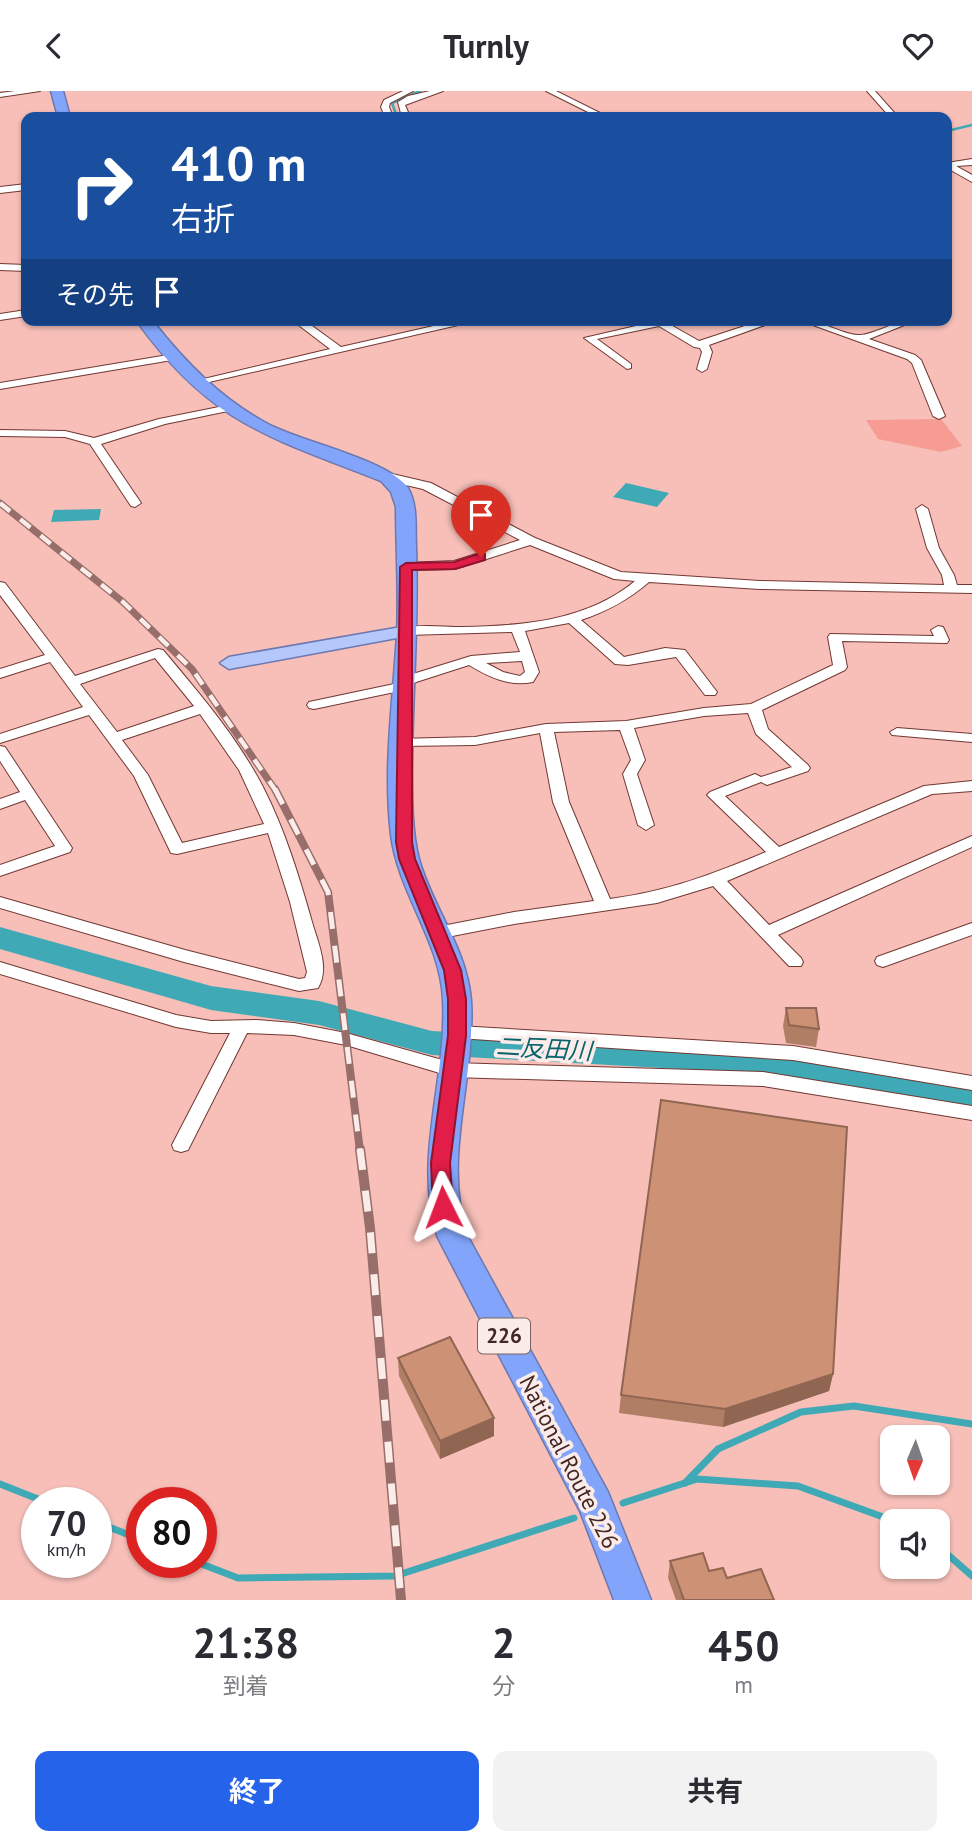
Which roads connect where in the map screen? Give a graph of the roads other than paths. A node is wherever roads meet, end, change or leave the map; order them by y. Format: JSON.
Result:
{"nodes":[{"id":1,"x":36,"y":91,"type":"edge"},
{"id":2,"x":57,"y":91,"type":"edge"},
{"id":3,"x":409,"y":91,"type":"edge"},
{"id":4,"x":439,"y":91,"type":"edge"},
{"id":5,"x":550,"y":91,"type":"edge"},
{"id":6,"x":871,"y":91,"type":"edge"},
{"id":7,"x":0,"y":95,"type":"edge"},
{"id":8,"x":63,"y":112,"type":"edge"},
{"id":9,"x":387,"y":112,"type":"edge"},
{"id":10,"x":404,"y":112,"type":"edge"},
{"id":11,"x":594,"y":112,"type":"edge"},
{"id":12,"x":890,"y":112,"type":"edge"},
{"id":13,"x":972,"y":162,"type":"edge"},
{"id":14,"x":952,"y":164,"type":"edge"},
{"id":15,"x":952,"y":168,"type":"edge"},
{"id":16,"x":972,"y":179,"type":"edge"},
{"id":17,"x":21,"y":188,"type":"edge"},
{"id":18,"x":0,"y":190,"type":"edge"},
{"id":19,"x":0,"y":267,"type":"edge"},
{"id":20,"x":21,"y":268,"type":"edge"},
{"id":21,"x":21,"y":314,"type":"edge"},
{"id":22,"x":0,"y":317,"type":"edge"},
{"id":23,"x":149,"y":326,"type":"edge"},
{"id":24,"x":305,"y":326,"type":"edge"},
{"id":25,"x":446,"y":326,"type":"edge"},
{"id":26,"x":647,"y":326,"type":"edge"},
{"id":27,"x":666,"y":326,"type":"edge"},
{"id":28,"x":756,"y":326,"type":"edge"},
{"id":29,"x":826,"y":326,"type":"edge"},
{"id":30,"x":894,"y":326,"type":"edge"},
{"id":31,"x":859,"y":338,"type":"junction"},
{"id":32,"x":704,"y":344,"type":"junction"},
{"id":33,"x":337,"y":349,"type":"junction"},
{"id":34,"x":174,"y":357,"type":"junction"},
{"id":35,"x":627,"y":366,"type":"dead end"},
{"id":36,"x":702,"y":369,"type":"dead end"},
{"id":37,"x":196,"y":382,"type":"junction"},
{"id":38,"x":0,"y":386,"type":"edge"},
{"id":39,"x":229,"y":408,"type":"junction"},
{"id":40,"x":939,"y":416,"type":"dead end"},
{"id":41,"x":0,"y":433,"type":"edge"},
{"id":42,"x":94,"y":442,"type":"junction"},
{"id":43,"x":388,"y":477,"type":"junction"},
{"id":44,"x":135,"y":503,"type":"dead end"},
{"id":45,"x":922,"y":509,"type":"dead end"},
{"id":46,"x":531,"y":541,"type":"junction"},
{"id":47,"x":406,"y":567,"type":"junction"},
{"id":48,"x":645,"y":579,"type":"junction"},
{"id":49,"x":0,"y":586,"type":"edge"},
{"id":50,"x":951,"y":589,"type":"junction"},
{"id":51,"x":972,"y":589,"type":"edge"},
{"id":52,"x":570,"y":617,"type":"junction"},
{"id":53,"x":517,"y":627,"type":"junction"},
{"id":54,"x":938,"y":630,"type":"dead end"},
{"id":55,"x":407,"y":631,"type":"junction"},
{"id":56,"x":528,"y":656,"type":"junction"},
{"id":57,"x":53,"y":657,"type":"junction"},
{"id":58,"x":471,"y":660,"type":"junction"},
{"id":59,"x":229,"y":663,"type":"dead end"},
{"id":60,"x":0,"y":674,"type":"edge"},
{"id":61,"x":521,"y":681,"type":"junction"},
{"id":62,"x":72,"y":682,"type":"junction"},
{"id":63,"x":405,"y":683,"type":"junction"},
{"id":64,"x":500,"y":691,"type":"dead end"},
{"id":65,"x":710,"y":691,"type":"dead end"},
{"id":66,"x":314,"y":705,"type":"dead end"},
{"id":67,"x":203,"y":708,"type":"junction"},
{"id":68,"x":754,"y":708,"type":"junction"},
{"id":69,"x":93,"y":709,"type":"junction"},
{"id":70,"x":626,"y":725,"type":"junction"},
{"id":71,"x":546,"y":728,"type":"junction"},
{"id":72,"x":897,"y":732,"type":"dead end"},
{"id":73,"x":0,"y":739,"type":"edge"},
{"id":74,"x":114,"y":739,"type":"junction"},
{"id":75,"x":972,"y":739,"type":"edge"},
{"id":76,"x":403,"y":742,"type":"junction"},
{"id":77,"x":0,"y":750,"type":"edge"},
{"id":78,"x":761,"y":779,"type":"joint"},
{"id":79,"x":972,"y":786,"type":"edge"},
{"id":80,"x":28,"y":795,"type":"junction"},
{"id":81,"x":0,"y":804,"type":"edge"},
{"id":82,"x":646,"y":825,"type":"dead end"},
{"id":83,"x":274,"y":827,"type":"junction"},
{"id":84,"x":972,"y":841,"type":"edge"},
{"id":85,"x":777,"y":854,"type":"junction"},
{"id":86,"x":0,"y":871,"type":"edge"},
{"id":87,"x":716,"y":879,"type":"junction"},
{"id":88,"x":0,"y":902,"type":"edge"},
{"id":89,"x":605,"y":907,"type":"junction"},
{"id":90,"x":972,"y":929,"type":"edge"},
{"id":91,"x":437,"y":933,"type":"junction"},
{"id":92,"x":767,"y":933,"type":"junction"},
{"id":93,"x":883,"y":961,"type":"dead end"},
{"id":94,"x":795,"y":962,"type":"dead end"},
{"id":95,"x":0,"y":968,"type":"edge"},
{"id":96,"x":242,"y":1026,"type":"junction"},
{"id":97,"x":456,"y":1049,"type":"junction"},
{"id":98,"x":972,"y":1083,"type":"edge"},
{"id":99,"x":972,"y":1113,"type":"edge"},
{"id":100,"x":181,"y":1145,"type":"dead end"},
{"id":101,"x":633,"y":1600,"type":"edge"}],
"edges":[{"from":1,"to":7,"type":"street"},
{"from":2,"to":8,"type":"highway"},
{"from":3,"to":9,"type":"street"},
{"from":4,"to":10,"type":"street"},
{"from":5,"to":11,"type":"street"},
{"from":6,"to":12,"type":"street"},
{"from":13,"to":14,"type":"street"},
{"from":15,"to":16,"type":"street"},
{"from":17,"to":18,"type":"street"},
{"from":19,"to":20,"type":"street"},
{"from":21,"to":22,"type":"street"},
{"from":23,"to":34,"type":"highway"},
{"from":24,"to":33,"type":"street"},
{"from":25,"to":33,"type":"street"},
{"from":26,"to":35,"type":"street"},
{"from":27,"to":32,"type":"street"},
{"from":28,"to":32,"type":"street"},
{"from":29,"to":31,"type":"street"},
{"from":30,"to":31,"type":"street"},
{"from":31,"to":40,"type":"street"},
{"from":32,"to":36,"type":"street"},
{"from":33,"to":37,"type":"street"},
{"from":34,"to":37,"type":"highway"},
{"from":34,"to":38,"type":"street"},
{"from":37,"to":39,"type":"highway"},
{"from":39,"to":42,"type":"street"},
{"from":39,"to":43,"type":"highway"},
{"from":41,"to":42,"type":"street"},
{"from":42,"to":44,"type":"street"},
{"from":43,"to":46,"type":"street"},
{"from":43,"to":47,"type":"highway","name":"National Route 226","number":"226"},
{"from":45,"to":50,"type":"street"},
{"from":46,"to":47,"type":"street"},
{"from":46,"to":48,"type":"street"},
{"from":47,"to":55,"type":"highway","name":"National Route 226","number":"226"},
{"from":48,"to":50,"type":"street"},
{"from":48,"to":52,"type":"street"},
{"from":49,"to":57,"type":"street"},
{"from":50,"to":51,"type":"street"},
{"from":52,"to":53,"type":"street"},
{"from":52,"to":65,"type":"street"},
{"from":53,"to":55,"type":"street"},
{"from":53,"to":56,"type":"street"},
{"from":54,"to":68,"type":"street"},
{"from":55,"to":59,"type":"main road"},
{"from":55,"to":63,"type":"highway","name":"National Route 226","number":"226"},
{"from":56,"to":58,"type":"street"},
{"from":56,"to":61,"type":"street"},
{"from":57,"to":60,"type":"street"},
{"from":57,"to":62,"type":"street"},
{"from":58,"to":61,"type":"street"},
{"from":58,"to":63,"type":"street"},
{"from":61,"to":64,"type":"street"},
{"from":62,"to":67,"type":"street"},
{"from":62,"to":69,"type":"street"},
{"from":63,"to":66,"type":"street"},
{"from":63,"to":76,"type":"highway","name":"National Route 226","number":"226"},
{"from":67,"to":74,"type":"street"},
{"from":67,"to":83,"type":"street"},
{"from":68,"to":70,"type":"street"},
{"from":68,"to":78,"type":"street"},
{"from":69,"to":73,"type":"street"},
{"from":69,"to":74,"type":"street"},
{"from":70,"to":71,"type":"street"},
{"from":70,"to":82,"type":"street"},
{"from":71,"to":76,"type":"street"},
{"from":71,"to":89,"type":"street"},
{"from":72,"to":75,"type":"street"},
{"from":74,"to":83,"type":"street"},
{"from":76,"to":91,"type":"highway","name":"National Route 226","number":"226"},
{"from":77,"to":80,"type":"street"},
{"from":78,"to":85,"type":"street"},
{"from":79,"to":85,"type":"street"},
{"from":80,"to":81,"type":"street"},
{"from":80,"to":86,"type":"street"},
{"from":83,"to":88,"type":"street"},
{"from":84,"to":92,"type":"street"},
{"from":85,"to":87,"type":"street"},
{"from":87,"to":89,"type":"street"},
{"from":87,"to":92,"type":"street"},
{"from":89,"to":91,"type":"street"},
{"from":90,"to":93,"type":"street"},
{"from":91,"to":97,"type":"highway","name":"National Route 226","number":"226"},
{"from":92,"to":94,"type":"street"},
{"from":95,"to":96,"type":"street"},
{"from":96,"to":97,"type":"street"},
{"from":96,"to":100,"type":"street"},
{"from":97,"to":98,"type":"street"},
{"from":97,"to":99,"type":"street"},
{"from":97,"to":101,"type":"highway","name":"National Route 226","number":"226"}]}
